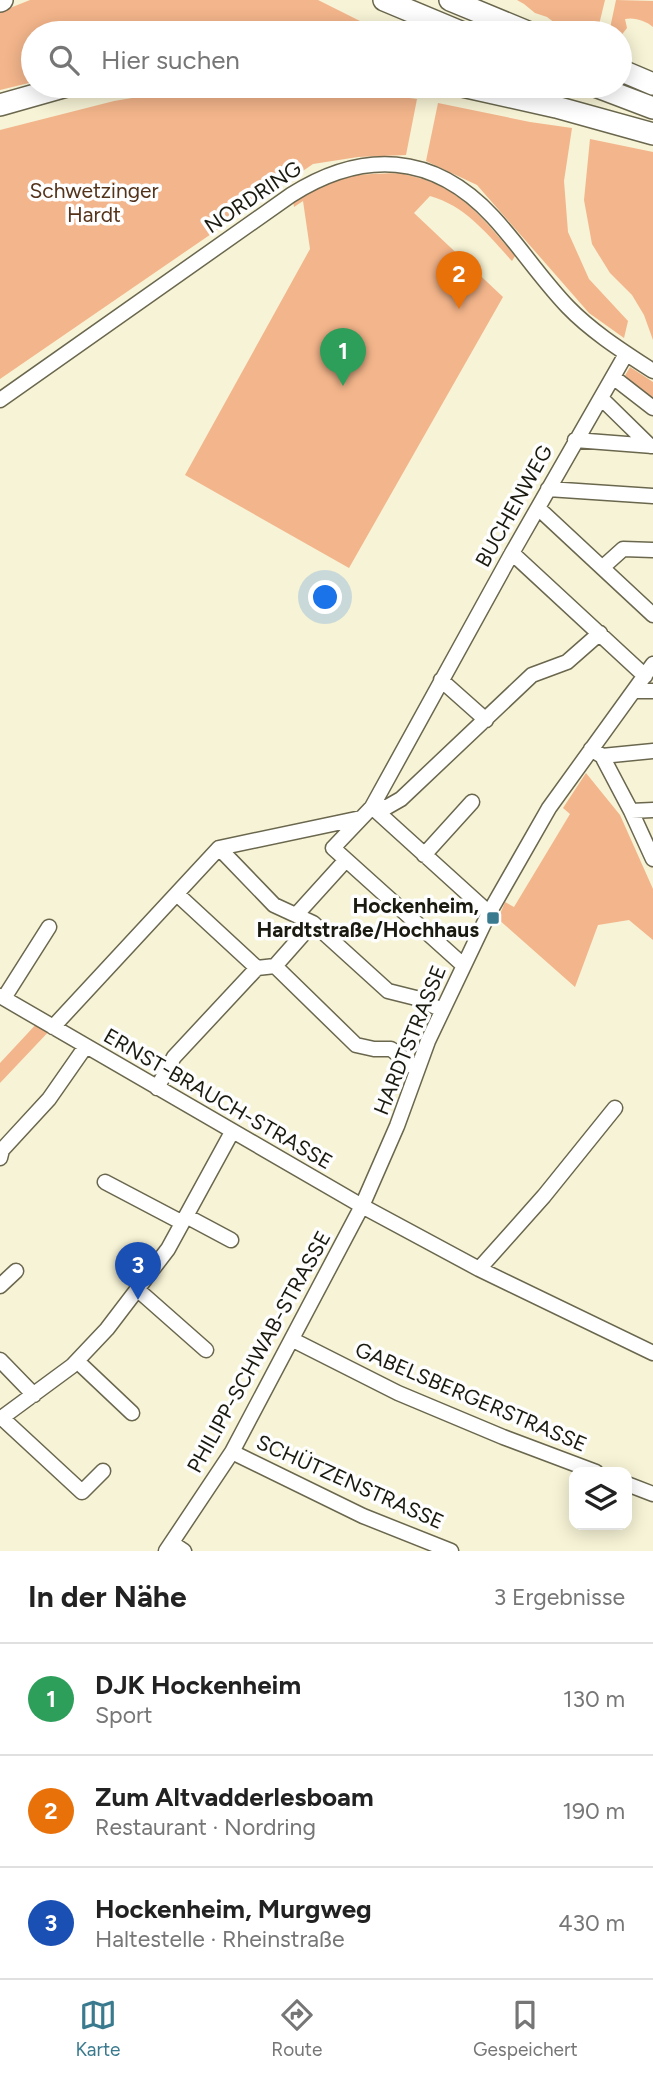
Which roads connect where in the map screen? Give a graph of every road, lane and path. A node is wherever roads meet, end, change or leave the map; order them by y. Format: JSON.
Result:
{"nodes":[{"id":1,"x":384,"y":0,"type":"edge"},
{"id":2,"x":450,"y":0,"type":"edge"},
{"id":3,"x":434,"y":21,"type":"edge"},
{"id":4,"x":501,"y":21,"type":"edge"},
{"id":5,"x":632,"y":76,"type":"edge"},
{"id":6,"x":653,"y":84,"type":"edge"},
{"id":7,"x":22,"y":98,"type":"edge"},
{"id":8,"x":513,"y":98,"type":"edge"},
{"id":9,"x":627,"y":98,"type":"edge"},
{"id":10,"x":0,"y":104,"type":"edge"},
{"id":11,"x":653,"y":108,"type":"edge"},
{"id":12,"x":653,"y":134,"type":"edge"},
{"id":13,"x":626,"y":354,"type":"junction"},
{"id":14,"x":653,"y":372,"type":"edge"},
{"id":15,"x":613,"y":377,"type":"junction"},
{"id":16,"x":601,"y":398,"type":"junction"},
{"id":17,"x":0,"y":400,"type":"edge"},
{"id":18,"x":653,"y":408,"type":"edge"},
{"id":19,"x":575,"y":440,"type":"junction"},
{"id":20,"x":652,"y":446,"type":"edge"},
{"id":21,"x":548,"y":489,"type":"junction"},
{"id":22,"x":653,"y":496,"type":"edge"},
{"id":23,"x":538,"y":508,"type":"junction"},
{"id":24,"x":653,"y":550,"type":"edge"},
{"id":25,"x":512,"y":552,"type":"junction"},
{"id":26,"x":603,"y":567,"type":"junction"},
{"id":27,"x":653,"y":615,"type":"edge"},
{"id":28,"x":600,"y":633,"type":"junction"},
{"id":29,"x":649,"y":670,"type":"edge"},
{"id":30,"x":441,"y":680,"type":"junction"},
{"id":31,"x":634,"y":691,"type":"junction"},
{"id":32,"x":653,"y":691,"type":"edge"},
{"id":33,"x":486,"y":720,"type":"junction"},
{"id":34,"x":653,"y":751,"type":"edge"},
{"id":35,"x":596,"y":753,"type":"junction"},
{"id":36,"x":472,"y":802,"type":"dead end"},
{"id":37,"x":372,"y":807,"type":"junction"},
{"id":38,"x":653,"y":810,"type":"edge"},
{"id":39,"x":631,"y":811,"type":"junction"},
{"id":40,"x":361,"y":818,"type":"junction"},
{"id":41,"x":219,"y":848,"type":"junction"},
{"id":42,"x":424,"y":855,"type":"junction"},
{"id":43,"x":653,"y":859,"type":"edge"},
{"id":44,"x":345,"y":861,"type":"junction"},
{"id":45,"x":178,"y":895,"type":"junction"},
{"id":46,"x":489,"y":913,"type":"junction"},
{"id":47,"x":297,"y":914,"type":"junction"},
{"id":48,"x":313,"y":923,"type":"junction"},
{"id":49,"x":49,"y":927,"type":"dead end"},
{"id":50,"x":463,"y":965,"type":"junction"},
{"id":51,"x":275,"y":966,"type":"junction"},
{"id":52,"x":257,"y":968,"type":"junction"},
{"id":53,"x":2,"y":997,"type":"edge"},
{"id":54,"x":442,"y":1010,"type":"junction"},
{"id":55,"x":54,"y":1027,"type":"junction"},
{"id":56,"x":86,"y":1046,"type":"junction"},
{"id":57,"x":417,"y":1070,"type":"junction"},
{"id":58,"x":157,"y":1088,"type":"junction"},
{"id":59,"x":615,"y":1108,"type":"dead end"},
{"id":60,"x":232,"y":1132,"type":"junction"},
{"id":61,"x":1,"y":1152,"type":"edge"},
{"id":62,"x":105,"y":1182,"type":"dead end"},
{"id":63,"x":362,"y":1206,"type":"junction"},
{"id":64,"x":184,"y":1219,"type":"junction"},
{"id":65,"x":231,"y":1240,"type":"dead end"},
{"id":66,"x":479,"y":1269,"type":"junction"},
{"id":67,"x":16,"y":1271,"type":"dead end"},
{"id":68,"x":1,"y":1280,"type":"edge"},
{"id":69,"x":138,"y":1290,"type":"junction"},
{"id":70,"x":293,"y":1340,"type":"junction"},
{"id":71,"x":206,"y":1350,"type":"dead end"},
{"id":72,"x":653,"y":1353,"type":"edge"},
{"id":73,"x":0,"y":1360,"type":"edge"},
{"id":74,"x":77,"y":1360,"type":"junction"},
{"id":75,"x":34,"y":1395,"type":"junction"},
{"id":76,"x":132,"y":1413,"type":"dead end"},
{"id":77,"x":1,"y":1419,"type":"edge"},
{"id":78,"x":232,"y":1451,"type":"junction"},
{"id":79,"x":583,"y":1467,"type":"edge"},
{"id":80,"x":103,"y":1471,"type":"dead end"},
{"id":81,"x":632,"y":1486,"type":"edge"},
{"id":82,"x":653,"y":1494,"type":"edge"},
{"id":83,"x":174,"y":1548,"type":"edge"},
{"id":84,"x":451,"y":1551,"type":"edge"}],
"edges":[{"from":1,"to":3,"type":"highway"},
{"from":2,"to":4,"type":"highway"},
{"from":5,"to":6,"type":"highway"},
{"from":7,"to":10,"type":"highway"},
{"from":8,"to":12,"type":"highway"},
{"from":9,"to":11,"type":"highway"},
{"from":13,"to":14,"type":"street","name":"NORDRING"},
{"from":13,"to":15,"type":"street","name":"BUCHENWEG"},
{"from":13,"to":17,"type":"street","name":"NORDRING"},
{"from":15,"to":16,"type":"street","name":"BUCHENWEG"},
{"from":15,"to":18,"type":"street"},
{"from":16,"to":19,"type":"street","name":"BUCHENWEG"},
{"from":16,"to":20,"type":"street"},
{"from":19,"to":20,"type":"street"},
{"from":19,"to":21,"type":"street","name":"BUCHENWEG"},
{"from":21,"to":22,"type":"street"},
{"from":21,"to":23,"type":"street","name":"BUCHENWEG"},
{"from":23,"to":25,"type":"street","name":"BUCHENWEG"},
{"from":23,"to":26,"type":"street"},
{"from":24,"to":26,"type":"street"},
{"from":25,"to":28,"type":"street"},
{"from":25,"to":30,"type":"street","name":"BUCHENWEG"},
{"from":26,"to":27,"type":"street"},
{"from":28,"to":29,"type":"street"},
{"from":28,"to":33,"type":"street","name":"BUCHENWEG"},
{"from":29,"to":31,"type":"street","name":"HARDTSTRASSE"},
{"from":30,"to":33,"type":"street"},
{"from":30,"to":37,"type":"street","name":"BUCHENWEG"},
{"from":31,"to":32,"type":"street"},
{"from":31,"to":35,"type":"street","name":"HARDTSTRASSE"},
{"from":33,"to":37,"type":"street","name":"BUCHENWEG"},
{"from":34,"to":35,"type":"street"},
{"from":35,"to":39,"type":"street"},
{"from":35,"to":46,"type":"street","name":"HARDTSTRASSE"},
{"from":36,"to":42,"type":"street"},
{"from":37,"to":40,"type":"street","name":"BUCHENWEG"},
{"from":37,"to":42,"type":"street"},
{"from":38,"to":39,"type":"street"},
{"from":39,"to":43,"type":"street"},
{"from":40,"to":41,"type":"street"},
{"from":40,"to":44,"type":"street","name":"BUCHENWEG"},
{"from":41,"to":45,"type":"street"},
{"from":41,"to":47,"type":"street"},
{"from":42,"to":46,"type":"street"},
{"from":44,"to":47,"type":"street"},
{"from":44,"to":50,"type":"street"},
{"from":45,"to":52,"type":"street"},
{"from":45,"to":55,"type":"street"},
{"from":46,"to":50,"type":"street","name":"HARDTSTRASSE"},
{"from":47,"to":48,"type":"street"},
{"from":48,"to":51,"type":"street"},
{"from":48,"to":54,"type":"street"},
{"from":49,"to":53,"type":"street","name":"ERNST-BRAUCH-STRASSE"},
{"from":50,"to":54,"type":"street","name":"HARDTSTRASSE"},
{"from":51,"to":52,"type":"street"},
{"from":51,"to":57,"type":"street"},
{"from":52,"to":58,"type":"street"},
{"from":53,"to":55,"type":"street","name":"ERNST-BRAUCH-STRASSE"},
{"from":54,"to":57,"type":"street","name":"HARDTSTRASSE"},
{"from":55,"to":56,"type":"street","name":"ERNST-BRAUCH-STRASSE"},
{"from":56,"to":58,"type":"street","name":"ERNST-BRAUCH-STRASSE"},
{"from":56,"to":61,"type":"street"},
{"from":57,"to":63,"type":"street","name":"HARDTSTRASSE"},
{"from":58,"to":60,"type":"street","name":"ERNST-BRAUCH-STRASSE"},
{"from":59,"to":66,"type":"street"},
{"from":60,"to":63,"type":"street","name":"ERNST-BRAUCH-STRASSE"},
{"from":60,"to":64,"type":"street"},
{"from":62,"to":64,"type":"street"},
{"from":63,"to":66,"type":"street","name":"ERNST-BRAUCH-STRASSE"},
{"from":63,"to":70,"type":"street","name":"PHILIPP-SCHWAB-STRASSE"},
{"from":64,"to":65,"type":"street"},
{"from":64,"to":69,"type":"street"},
{"from":66,"to":72,"type":"street","name":"ERNST-BRAUCH-STRASSE"},
{"from":67,"to":68,"type":"street"},
{"from":69,"to":71,"type":"street"},
{"from":69,"to":74,"type":"street"},
{"from":70,"to":78,"type":"street","name":"PHILIPP-SCHWAB-STRASSE"},
{"from":70,"to":79,"type":"street","name":"GABELSBERGERSTRASSE"},
{"from":73,"to":75,"type":"street"},
{"from":74,"to":75,"type":"street"},
{"from":74,"to":76,"type":"street"},
{"from":75,"to":77,"type":"street"},
{"from":77,"to":80,"type":"street"},
{"from":78,"to":83,"type":"street","name":"PHILIPP-SCHWAB-STRASSE"},
{"from":78,"to":84,"type":"street","name":"SCHÜTZENSTRASSE"},
{"from":81,"to":82,"type":"street"}]}
